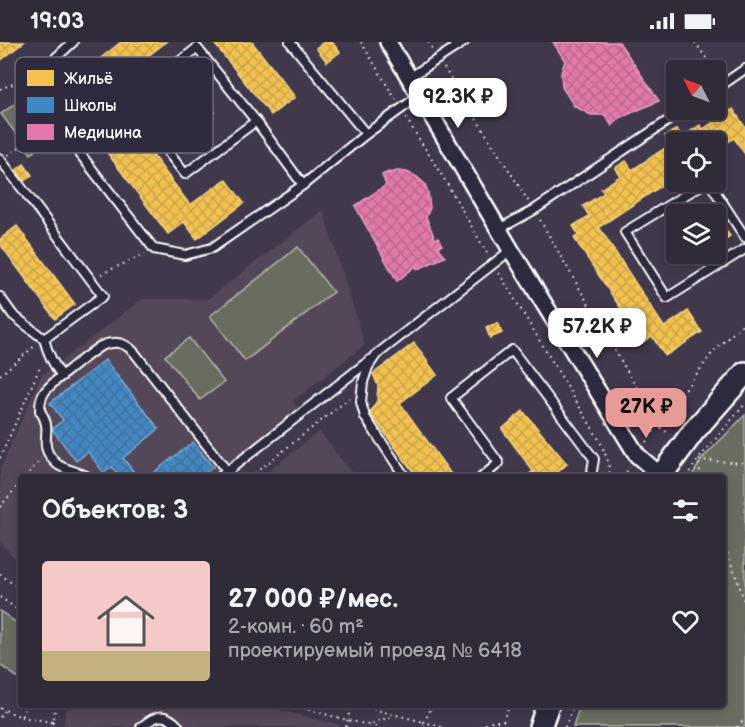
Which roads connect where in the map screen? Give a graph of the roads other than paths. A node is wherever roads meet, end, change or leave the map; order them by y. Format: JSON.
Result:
{"nodes":[{"id":1,"x":74,"y":42,"type":"edge"},
{"id":2,"x":290,"y":42,"type":"edge"},
{"id":3,"x":388,"y":42,"type":"edge"},
{"id":4,"x":464,"y":42,"type":"edge"},
{"id":5,"x":454,"y":44,"type":"edge"},
{"id":6,"x":57,"y":57,"type":"edge"},
{"id":7,"x":186,"y":57,"type":"edge"},
{"id":8,"x":204,"y":57,"type":"edge"},
{"id":9,"x":213,"y":68,"type":"edge"},
{"id":10,"x":745,"y":69,"type":"edge"},
{"id":11,"x":409,"y":78,"type":"junction"},
{"id":12,"x":726,"y":82,"type":"edge"},
{"id":13,"x":419,"y":96,"type":"junction"},
{"id":14,"x":669,"y":120,"type":"edge"},
{"id":15,"x":256,"y":121,"type":"junction"},
{"id":16,"x":366,"y":134,"type":"junction"},
{"id":17,"x":80,"y":153,"type":"edge"},
{"id":18,"x":169,"y":153,"type":"edge"},
{"id":19,"x":0,"y":159,"type":"edge"},
{"id":20,"x":303,"y":185,"type":"junction"},
{"id":21,"x":691,"y":192,"type":"edge"},
{"id":22,"x":714,"y":192,"type":"edge"},
{"id":23,"x":499,"y":229,"type":"junction"},
{"id":24,"x":745,"y":237,"type":"edge"},
{"id":25,"x":745,"y":249,"type":"edge"},
{"id":26,"x":511,"y":250,"type":"junction"},
{"id":27,"x":0,"y":297,"type":"edge"},
{"id":28,"x":44,"y":339,"type":"junction"},
{"id":29,"x":376,"y":355,"type":"junction"},
{"id":30,"x":745,"y":373,"type":"edge"},
{"id":31,"x":62,"y":376,"type":"junction"},
{"id":32,"x":227,"y":471,"type":"junction"},
{"id":33,"x":82,"y":474,"type":"edge"},
{"id":34,"x":224,"y":474,"type":"edge"},
{"id":35,"x":403,"y":474,"type":"edge"},
{"id":36,"x":486,"y":474,"type":"edge"},
{"id":37,"x":592,"y":474,"type":"edge"},
{"id":38,"x":657,"y":474,"type":"edge"},
{"id":39,"x":662,"y":474,"type":"edge"},
{"id":40,"x":547,"y":708,"type":"edge"},
{"id":41,"x":141,"y":727,"type":"edge"},
{"id":42,"x":179,"y":727,"type":"edge"},
{"id":43,"x":540,"y":727,"type":"edge"}],
"edges":[{"from":1,"to":6,"type":"lane"},
{"from":2,"to":16,"type":"lane"},
{"from":3,"to":11,"type":"street"},
{"from":4,"to":5,"type":"lane"},
{"from":5,"to":11,"type":"lane"},
{"from":7,"to":8,"type":"lane"},
{"from":9,"to":15,"type":"lane"},
{"from":10,"to":12,"type":"lane"},
{"from":11,"to":13,"type":"street"},
{"from":13,"to":16,"type":"lane"},
{"from":13,"to":23,"type":"street"},
{"from":14,"to":23,"type":"lane"},
{"from":15,"to":18,"type":"lane"},
{"from":15,"to":20,"type":"lane"},
{"from":16,"to":20,"type":"lane"},
{"from":17,"to":20,"type":"lane"},
{"from":19,"to":28,"type":"lane"},
{"from":21,"to":25,"type":"lane"},
{"from":22,"to":24,"type":"lane"},
{"from":23,"to":26,"type":"street"},
{"from":26,"to":29,"type":"lane"},
{"from":26,"to":38,"type":"street"},
{"from":27,"to":28,"type":"lane"},
{"from":28,"to":31,"type":"lane"},
{"from":29,"to":32,"type":"lane"},
{"from":29,"to":35,"type":"lane"},
{"from":30,"to":39,"type":"street"},
{"from":31,"to":32,"type":"lane"},
{"from":31,"to":33,"type":"lane"},
{"from":32,"to":34,"type":"lane"},
{"from":36,"to":37,"type":"lane"},
{"from":40,"to":43,"type":"street"},
{"from":41,"to":42,"type":"lane"}]}
